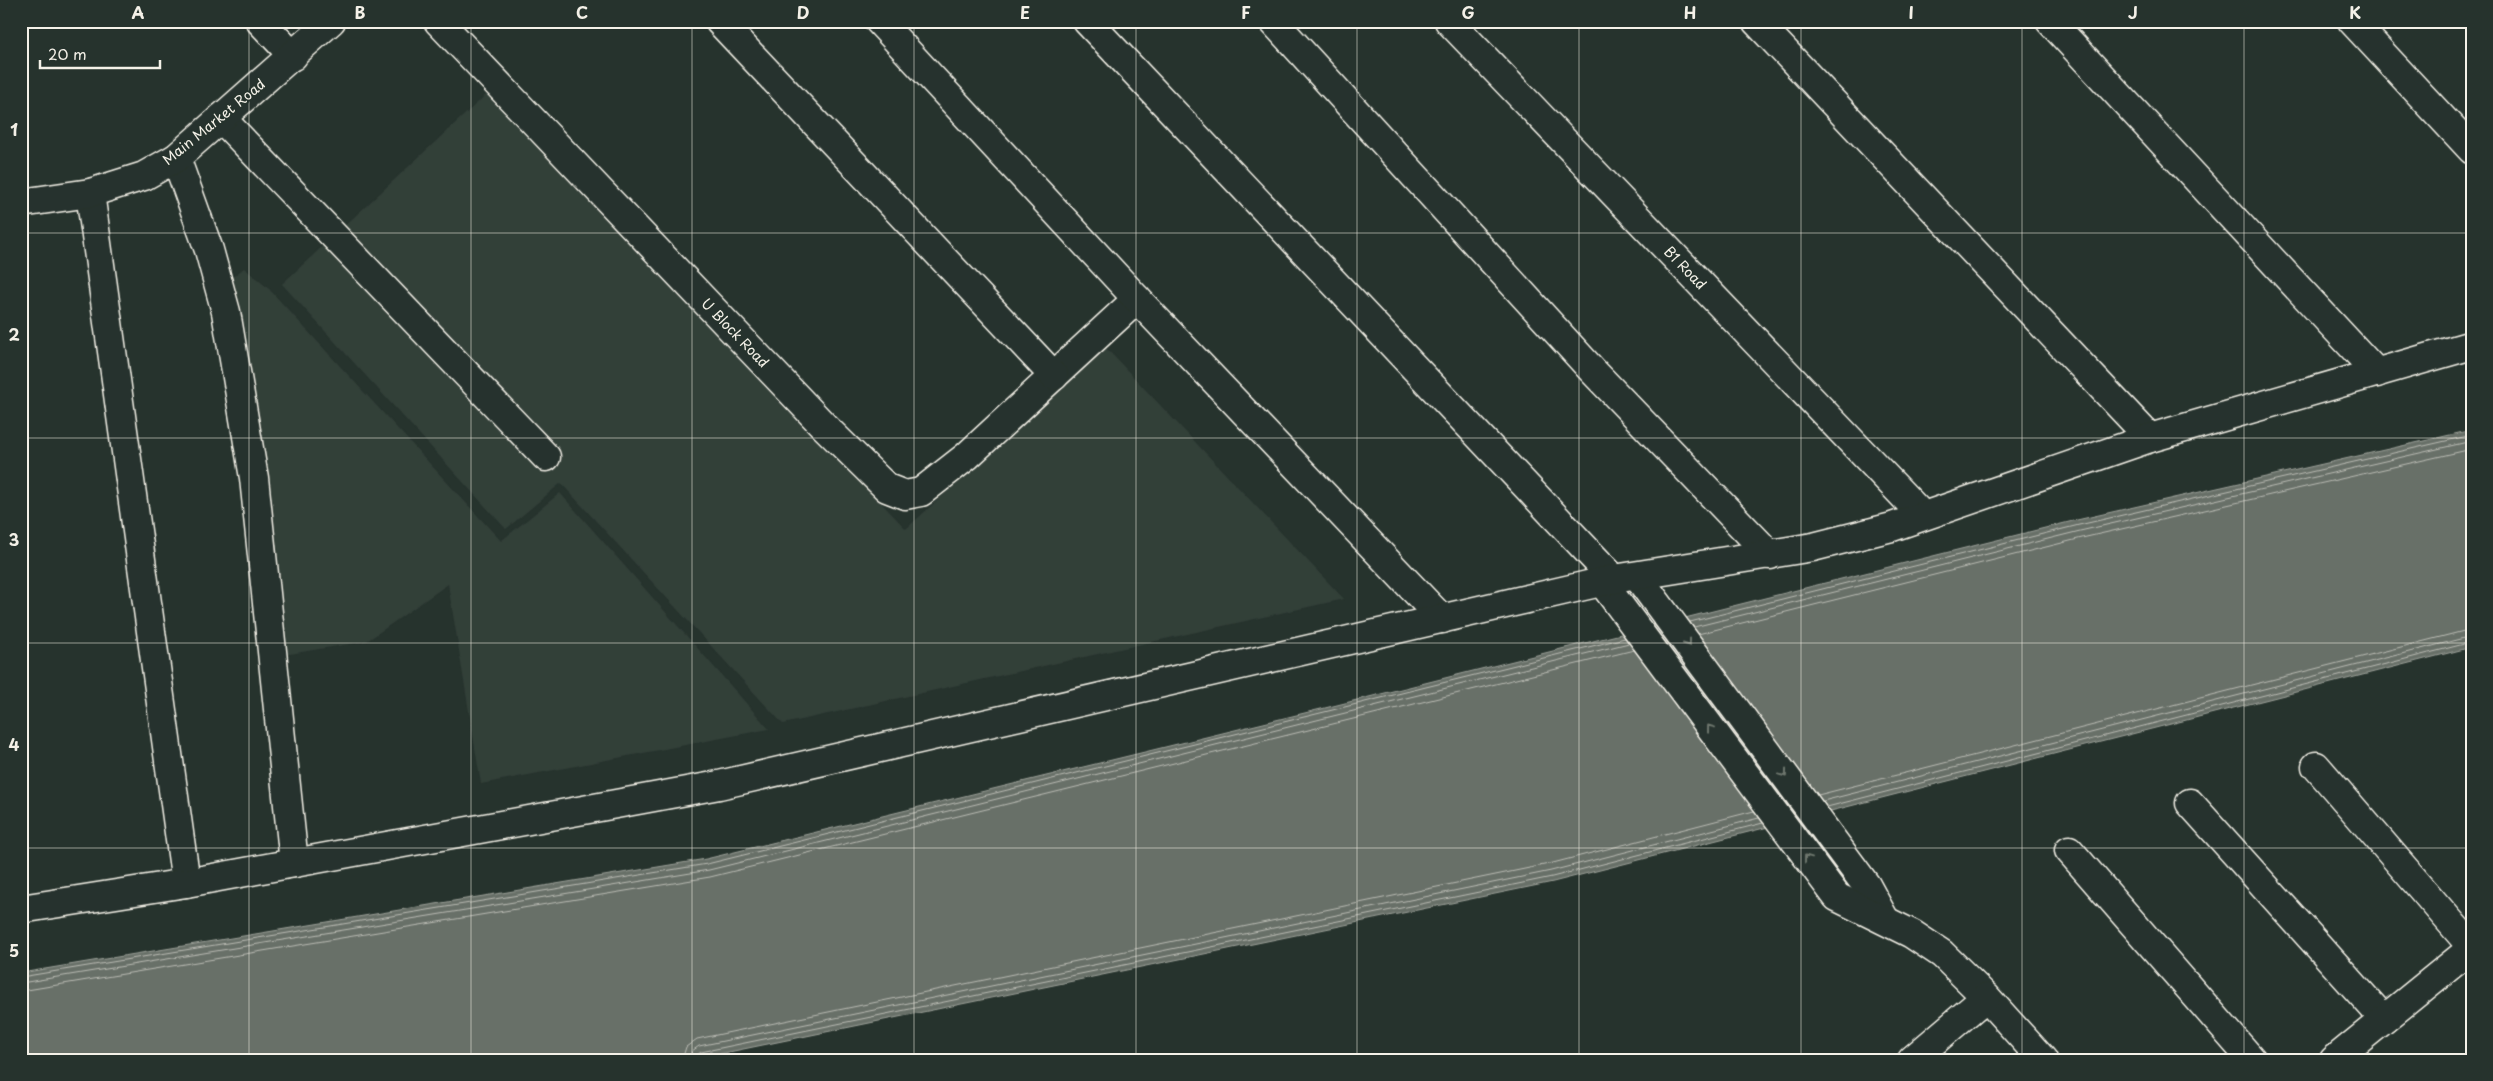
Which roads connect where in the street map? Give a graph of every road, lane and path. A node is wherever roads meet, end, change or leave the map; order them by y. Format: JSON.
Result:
{"nodes":[{"id":1,"x":260,"y":21,"type":"edge"},
{"id":2,"x":331,"y":21,"type":"edge"},
{"id":3,"x":438,"y":21,"type":"edge"},
{"id":4,"x":719,"y":21,"type":"edge"},
{"id":5,"x":879,"y":21,"type":"edge"},
{"id":6,"x":1088,"y":21,"type":"edge"},
{"id":7,"x":1273,"y":21,"type":"edge"},
{"id":8,"x":1449,"y":21,"type":"edge"},
{"id":9,"x":1756,"y":21,"type":"edge"},
{"id":10,"x":2050,"y":21,"type":"edge"},
{"id":11,"x":2352,"y":21,"type":"edge"},
{"id":12,"x":294,"y":56,"type":"junction"},
{"id":13,"x":221,"y":118,"type":"junction"},
{"id":14,"x":2472,"y":150,"type":"edge"},
{"id":15,"x":176,"y":158,"type":"junction"},
{"id":16,"x":90,"y":193,"type":"junction"},
{"id":17,"x":21,"y":203,"type":"edge"},
{"id":18,"x":1137,"y":299,"type":"junction"},
{"id":19,"x":2472,"y":345,"type":"edge"},
{"id":20,"x":2377,"y":372,"type":"junction"},
{"id":21,"x":1054,"y":376,"type":"junction"},
{"id":22,"x":2150,"y":438,"type":"junction"},
{"id":23,"x":546,"y":458,"type":"dead end"},
{"id":24,"x":1922,"y":515,"type":"junction"},
{"id":25,"x":1770,"y":554,"type":"junction"},
{"id":26,"x":1618,"y":579,"type":"junction"},
{"id":27,"x":1442,"y":619,"type":"junction"},
{"id":28,"x":2316,"y":766,"type":"dead end"},
{"id":29,"x":2190,"y":803,"type":"dead end"},
{"id":30,"x":2068,"y":850,"type":"dead end"},
{"id":31,"x":294,"y":863,"type":"junction"},
{"id":32,"x":186,"y":883,"type":"junction"},
{"id":33,"x":21,"y":909,"type":"edge"},
{"id":34,"x":1885,"y":920,"type":"junction"},
{"id":35,"x":2472,"y":948,"type":"edge"},
{"id":36,"x":1986,"y":997,"type":"junction"},
{"id":37,"x":2384,"y":1019,"type":"junction"},
{"id":38,"x":1912,"y":1060,"type":"edge"},
{"id":39,"x":2043,"y":1060,"type":"edge"},
{"id":40,"x":2252,"y":1060,"type":"edge"},
{"id":41,"x":2334,"y":1060,"type":"edge"}],
"edges":[{"from":1,"to":12,"type":"street"},
{"from":2,"to":12,"type":"street","name":"Main Market Road"},
{"from":3,"to":21,"type":"street","name":"U Block Road"},
{"from":4,"to":21,"type":"street"},
{"from":5,"to":18,"type":"street"},
{"from":6,"to":26,"type":"street"},
{"from":7,"to":25,"type":"street"},
{"from":8,"to":24,"type":"street","name":"B1 Road"},
{"from":9,"to":22,"type":"street"},
{"from":10,"to":20,"type":"street"},
{"from":11,"to":14,"type":"street"},
{"from":12,"to":13,"type":"street","name":"Main Market Road"},
{"from":13,"to":15,"type":"street","name":"Main Market Road"},
{"from":13,"to":23,"type":"street"},
{"from":15,"to":16,"type":"street","name":"Main Market Road"},
{"from":15,"to":31,"type":"street"},
{"from":16,"to":17,"type":"street","name":"Main Market Road"},
{"from":16,"to":32,"type":"street"},
{"from":18,"to":21,"type":"street","name":"U Block Road"},
{"from":18,"to":27,"type":"street"},
{"from":19,"to":20,"type":"street"},
{"from":20,"to":22,"type":"street"},
{"from":22,"to":24,"type":"street"},
{"from":24,"to":25,"type":"street"},
{"from":25,"to":26,"type":"street"},
{"from":26,"to":27,"type":"street"},
{"from":26,"to":34,"type":"street","one_way":true},
{"from":34,"to":26,"type":"street","one_way":true},
{"from":27,"to":31,"type":"street"},
{"from":28,"to":35,"type":"street"},
{"from":29,"to":37,"type":"street"},
{"from":30,"to":40,"type":"street"},
{"from":31,"to":32,"type":"street"},
{"from":32,"to":33,"type":"street"},
{"from":34,"to":36,"type":"street"},
{"from":35,"to":37,"type":"street"},
{"from":36,"to":38,"type":"street"},
{"from":36,"to":39,"type":"street"},
{"from":37,"to":41,"type":"street"}]}
